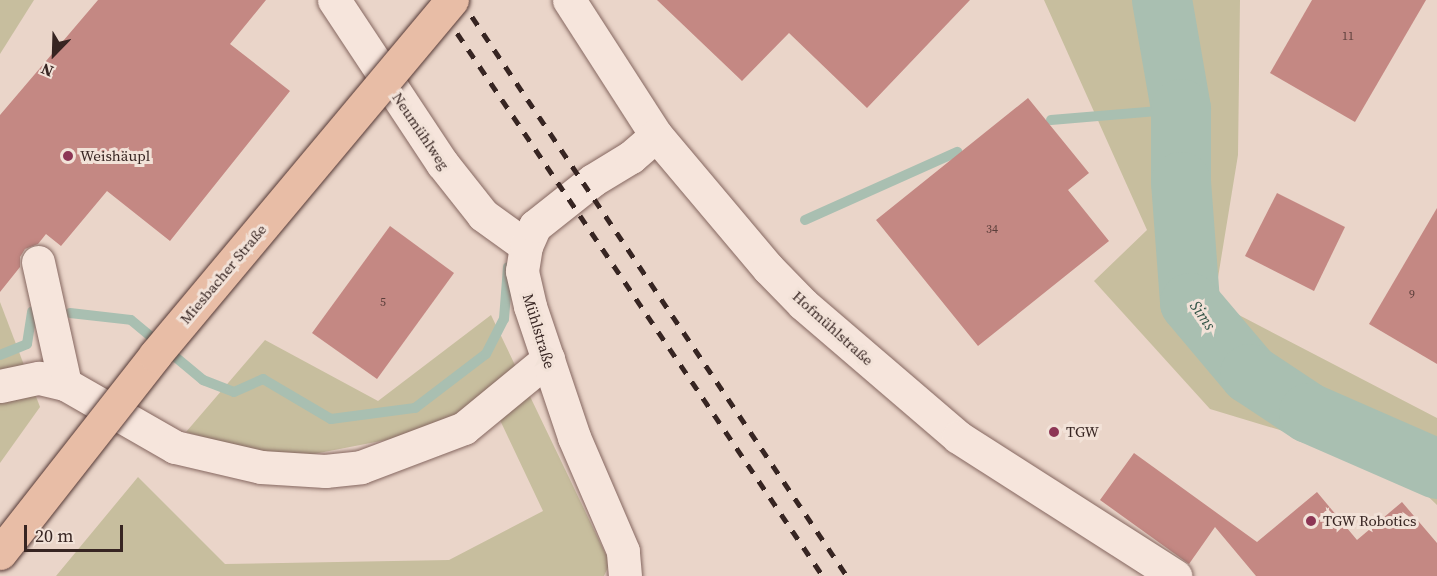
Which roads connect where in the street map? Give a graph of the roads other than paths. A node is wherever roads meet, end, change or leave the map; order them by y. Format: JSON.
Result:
{"nodes":[{"id":1,"x":334,"y":0,"type":"edge"},
{"id":2,"x":452,"y":0,"type":"edge"},
{"id":3,"x":568,"y":0,"type":"edge"},
{"id":4,"x":656,"y":135,"type":"junction"},
{"id":5,"x":526,"y":246,"type":"junction"},
{"id":6,"x":38,"y":262,"type":"dead end"},
{"id":7,"x":548,"y":359,"type":"junction"},
{"id":8,"x":65,"y":384,"type":"junction"},
{"id":9,"x":0,"y":386,"type":"edge"},
{"id":10,"x":0,"y":553,"type":"edge"},
{"id":11,"x":625,"y":576,"type":"edge"},
{"id":12,"x":1175,"y":576,"type":"edge"}],
"edges":[{"from":1,"to":5,"type":"street","name":"Neumühlweg"},
{"from":2,"to":10,"type":"main road","name":"Miesbacher Straße","bridge":true},
{"from":3,"to":4,"type":"street","name":"Hofmühlstraße"},
{"from":4,"to":5,"type":"street","name":"Mühlstraße"},
{"from":4,"to":12,"type":"street","name":"Hofmühlstraße"},
{"from":5,"to":7,"type":"street","name":"Mühlstraße"},
{"from":6,"to":8,"type":"street"},
{"from":7,"to":8,"type":"street"},
{"from":7,"to":11,"type":"street","name":"Mühlstraße"},
{"from":8,"to":9,"type":"street"}]}
